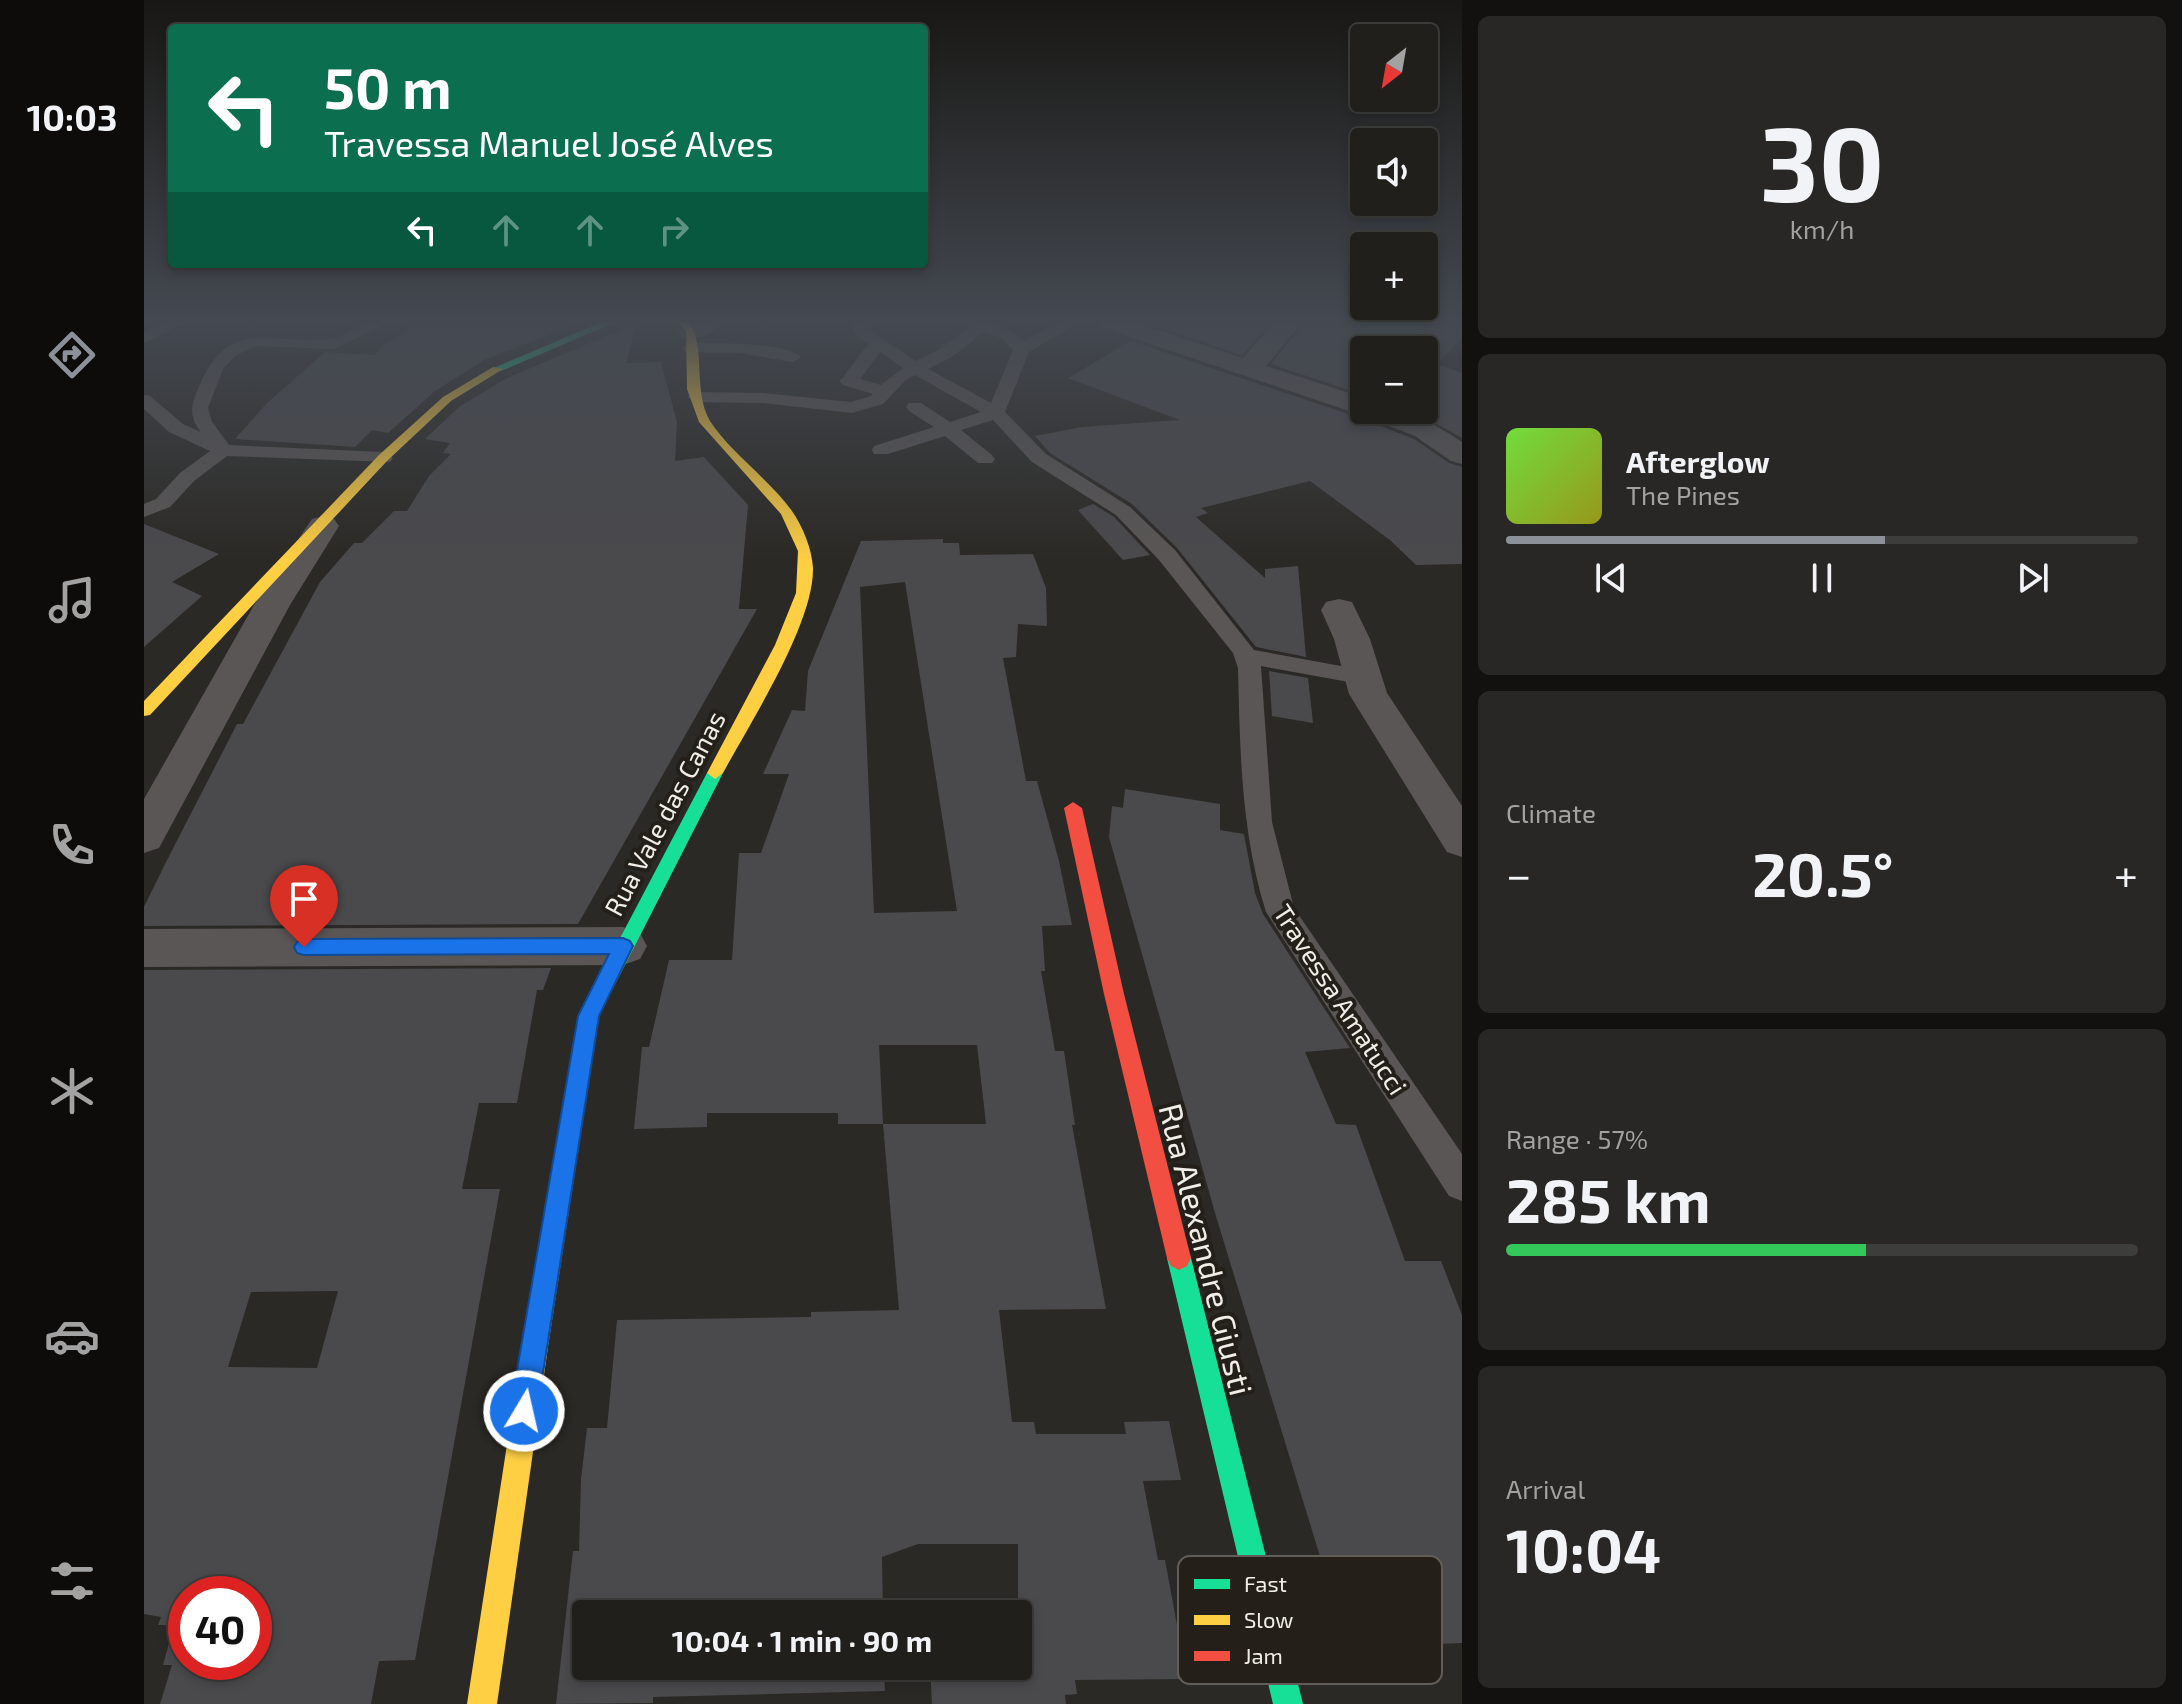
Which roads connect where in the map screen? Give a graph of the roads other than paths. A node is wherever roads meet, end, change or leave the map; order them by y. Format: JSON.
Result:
{"nodes":[{"id":1,"x":146,"y":402,"type":"edge"},
{"id":2,"x":202,"y":402,"type":"edge"},
{"id":3,"x":445,"y":402,"type":"edge"},
{"id":4,"x":698,"y":402,"type":"edge"},
{"id":5,"x":793,"y":402,"type":"edge"},
{"id":6,"x":874,"y":402,"type":"edge"},
{"id":7,"x":975,"y":402,"type":"edge"},
{"id":8,"x":1001,"y":402,"type":"edge"},
{"id":9,"x":915,"y":407,"type":"dead end"},
{"id":10,"x":996,"y":413,"type":"junction"},
{"id":11,"x":1413,"y":424,"type":"edge"},
{"id":12,"x":948,"y":428,"type":"junction"},
{"id":13,"x":1456,"y":444,"type":"edge"},
{"id":14,"x":223,"y":450,"type":"junction"},
{"id":15,"x":881,"y":450,"type":"dead end"},
{"id":16,"x":383,"y":458,"type":"junction"},
{"id":17,"x":985,"y":459,"type":"dead end"},
{"id":18,"x":144,"y":511,"type":"edge"},
{"id":19,"x":329,"y":517,"type":"junction"},
{"id":20,"x":1339,"y":610,"type":"dead end"},
{"id":21,"x":1247,"y":656,"type":"junction"},
{"id":22,"x":1360,"y":676,"type":"junction"},
{"id":23,"x":144,"y":711,"type":"edge"},
{"id":24,"x":1073,"y":808,"type":"dead end"},
{"id":25,"x":144,"y":837,"type":"edge"},
{"id":26,"x":1462,"y":841,"type":"edge"},
{"id":27,"x":623,"y":946,"type":"junction"},
{"id":28,"x":144,"y":948,"type":"edge"},
{"id":29,"x":1462,"y":1184,"type":"edge"},
{"id":30,"x":1252,"y":1556,"type":"edge"},
{"id":31,"x":1283,"y":1684,"type":"edge"},
{"id":32,"x":482,"y":1704,"type":"edge"},
{"id":33,"x":1288,"y":1704,"type":"edge"}],
"edges":[{"from":1,"to":14,"type":"lane"},
{"from":2,"to":14,"type":"lane"},
{"from":3,"to":16,"type":"street"},
{"from":4,"to":27,"type":"street","name":"Rua Vale das Canas"},
{"from":5,"to":6,"type":"lane"},
{"from":7,"to":10,"type":"lane"},
{"from":8,"to":10,"type":"lane"},
{"from":9,"to":12,"type":"lane"},
{"from":10,"to":12,"type":"lane"},
{"from":10,"to":21,"type":"lane"},
{"from":11,"to":13,"type":"street"},
{"from":12,"to":15,"type":"lane"},
{"from":12,"to":17,"type":"lane"},
{"from":14,"to":16,"type":"lane"},
{"from":14,"to":18,"type":"lane"},
{"from":16,"to":19,"type":"street"},
{"from":19,"to":23,"type":"street"},
{"from":19,"to":25,"type":"street"},
{"from":20,"to":22,"type":"street"},
{"from":21,"to":22,"type":"lane"},
{"from":21,"to":29,"type":"lane","name":"Travessa Amatucci"},
{"from":22,"to":26,"type":"street"},
{"from":24,"to":30,"type":"street","name":"Rua Alexandre Giusti"},
{"from":27,"to":28,"type":"street"},
{"from":27,"to":32,"type":"street","name":"Rua Vale das Canas"},
{"from":31,"to":33,"type":"street","name":"Rua Alexandre Giusti"}]}
